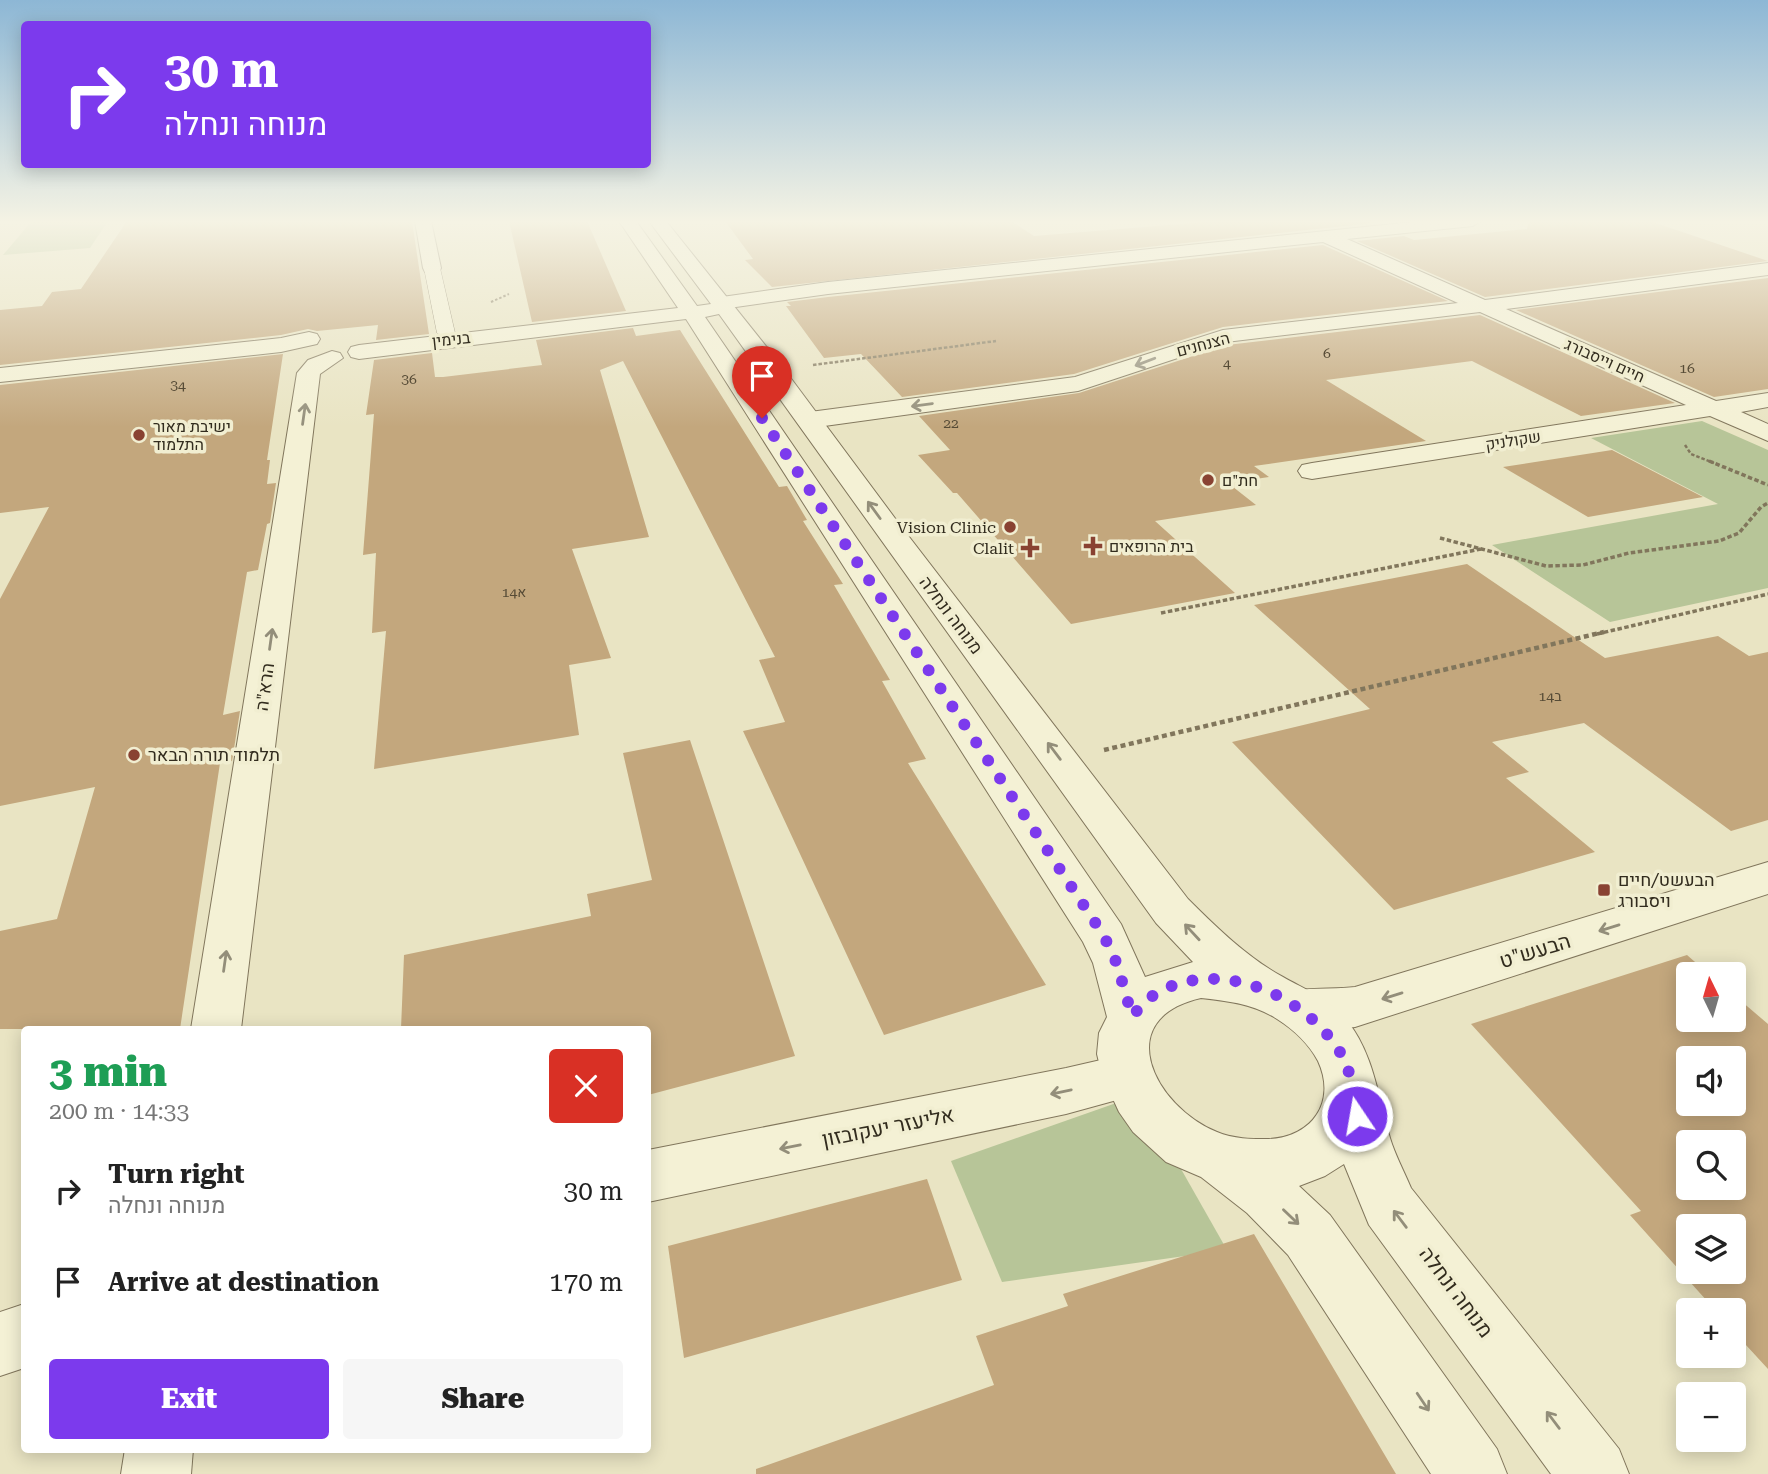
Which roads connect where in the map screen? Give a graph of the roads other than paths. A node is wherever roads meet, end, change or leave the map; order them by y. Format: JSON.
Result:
{"nodes":[{"id":1,"x":437,"y":290,"type":"edge"},
{"id":2,"x":685,"y":290,"type":"edge"},
{"id":3,"x":691,"y":290,"type":"edge"},
{"id":4,"x":816,"y":290,"type":"edge"},
{"id":5,"x":1446,"y":290,"type":"edge"},
{"id":6,"x":1605,"y":290,"type":"edge"},
{"id":7,"x":1483,"y":306,"type":"junction"},
{"id":8,"x":700,"y":307,"type":"junction"},
{"id":9,"x":446,"y":333,"type":"junction"},
{"id":10,"x":336,"y":344,"type":"junction"},
{"id":11,"x":0,"y":375,"type":"edge"},
{"id":12,"x":0,"y":386,"type":"edge"},
{"id":13,"x":1768,"y":400,"type":"edge"},
{"id":14,"x":1714,"y":409,"type":"junction"},
{"id":15,"x":810,"y":420,"type":"junction"},
{"id":16,"x":1768,"y":433,"type":"edge"},
{"id":17,"x":1312,"y":471,"type":"dead end"},
{"id":18,"x":1768,"y":878,"type":"edge"},
{"id":19,"x":1282,"y":998,"type":"junction"},
{"id":20,"x":1132,"y":1016,"type":"junction"},
{"id":21,"x":216,"y":1026,"type":"edge"},
{"id":22,"x":1127,"y":1076,"type":"junction"},
{"id":23,"x":1352,"y":1093,"type":"junction"},
{"id":24,"x":1219,"y":1159,"type":"junction"},
{"id":25,"x":651,"y":1175,"type":"edge"},
{"id":26,"x":21,"y":1337,"type":"edge"},
{"id":27,"x":0,"y":1344,"type":"edge"},
{"id":28,"x":159,"y":1453,"type":"edge"},
{"id":29,"x":156,"y":1474,"type":"edge"},
{"id":30,"x":1472,"y":1474,"type":"edge"},
{"id":31,"x":1594,"y":1474,"type":"edge"}],
"edges":[{"from":1,"to":9,"type":"street"},
{"from":2,"to":8,"type":"street","name":"מנוחה ונחלה"},
{"from":3,"to":8,"type":"street","name":"מנוחה ונחלה"},
{"from":4,"to":8,"type":"street"},
{"from":5,"to":7,"type":"street","name":"חיים וייסבורג"},
{"from":6,"to":7,"type":"street","name":"הצנחנים"},
{"from":7,"to":14,"type":"street","name":"חיים וייסבורג"},
{"from":7,"to":15,"type":"street","name":"הצנחנים","one_way":true},
{"from":8,"to":9,"type":"street","name":"בנימין"},
{"from":8,"to":10,"type":"street","name":"בנימין"},
{"from":8,"to":15,"type":"street","name":"מנוחה ונחלה"},
{"from":8,"to":20,"type":"street","name":"מנוחה ונחלה"},
{"from":9,"to":10,"type":"street","name":"בנימין"},
{"from":10,"to":11,"type":"street","name":"בנימין"},
{"from":10,"to":12,"type":"street","name":"בנימין"},
{"from":21,"to":10,"type":"street","name":"הרא\"ה","one_way":true},
{"from":13,"to":14,"type":"street","name":"שקולניק"},
{"from":14,"to":16,"type":"street","name":"חיים וייסבורג"},
{"from":14,"to":17,"type":"street","name":"שקולניק"},
{"from":19,"to":15,"type":"street","name":"מנוחה ונחלה","one_way":true},
{"from":18,"to":19,"type":"street","name":"הבעש\"ט","one_way":true},
{"from":19,"to":20,"type":"street"},
{"from":19,"to":23,"type":"street"},
{"from":20,"to":22,"type":"street"},
{"from":22,"to":24,"type":"street"},
{"from":22,"to":25,"type":"street","name":"אליעזר יעקובזון","one_way":true},
{"from":23,"to":24,"type":"street"},
{"from":31,"to":23,"type":"street","name":"מנוחה ונחלה","one_way":true},
{"from":24,"to":30,"type":"street","one_way":true},
{"from":26,"to":27,"type":"street"},
{"from":28,"to":29,"type":"street"}]}
